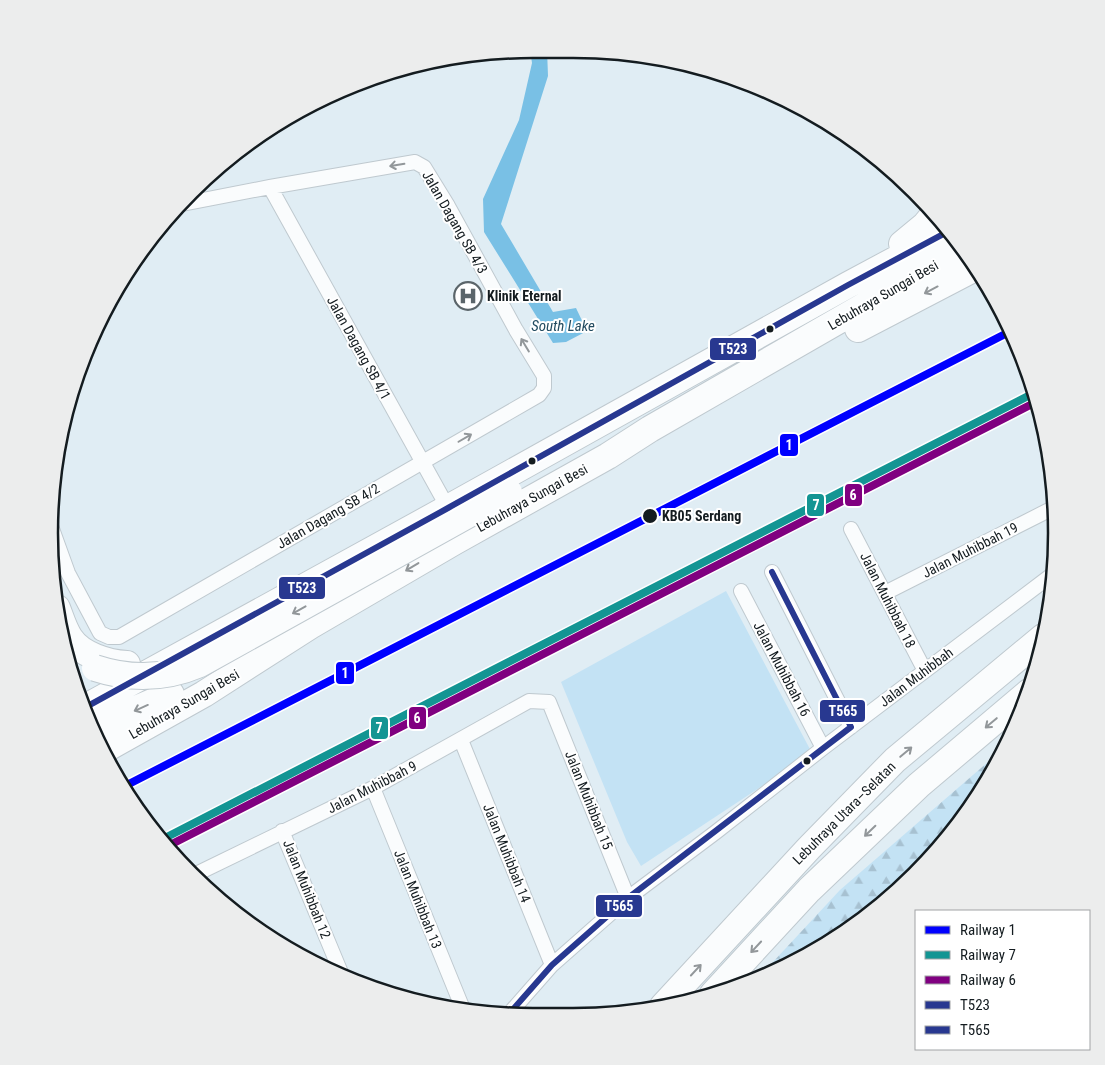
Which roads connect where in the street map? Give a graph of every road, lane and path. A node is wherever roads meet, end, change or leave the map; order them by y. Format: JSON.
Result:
{"nodes":[{"id":1,"x":270,"y":187,"type":"junction"},
{"id":2,"x":191,"y":203,"type":"edge"},
{"id":3,"x":930,"y":219,"type":"edge"},
{"id":4,"x":942,"y":235,"type":"edge"},
{"id":5,"x":956,"y":253,"type":"edge"},
{"id":6,"x":969,"y":271,"type":"edge"},
{"id":7,"x":859,"y":279,"type":"junction"},
{"id":8,"x":544,"y":388,"type":"joint"},
{"id":9,"x":708,"y":395,"type":"junction"},
{"id":10,"x":650,"y":428,"type":"junction"},
{"id":11,"x":423,"y":462,"type":"junction"},
{"id":12,"x":448,"y":508,"type":"junction"},
{"id":13,"x":1047,"y":511,"type":"edge"},
{"id":14,"x":851,"y":529,"type":"dead end"},
{"id":15,"x":58,"y":547,"type":"edge"},
{"id":16,"x":772,"y":572,"type":"dead end"},
{"id":17,"x":1044,"y":581,"type":"edge"},
{"id":18,"x":741,"y":591,"type":"dead end"},
{"id":19,"x":884,"y":594,"type":"junction"},
{"id":20,"x":310,"y":626,"type":"junction"},
{"id":21,"x":70,"y":636,"type":"edge"},
{"id":22,"x":1034,"y":644,"type":"edge"},
{"id":23,"x":200,"y":645,"type":"junction"},
{"id":24,"x":75,"y":657,"type":"edge"},
{"id":25,"x":924,"y":671,"type":"junction"},
{"id":26,"x":549,"y":702,"type":"joint"},
{"id":27,"x":1015,"y":704,"type":"edge"},
{"id":28,"x":90,"y":705,"type":"edge"},
{"id":29,"x":99,"y":726,"type":"edge"},
{"id":30,"x":850,"y":727,"type":"junction"},
{"id":31,"x":461,"y":740,"type":"junction"},
{"id":32,"x":108,"y":747,"type":"edge"},
{"id":33,"x":822,"y":748,"type":"junction"},
{"id":34,"x":373,"y":788,"type":"junction"},
{"id":35,"x":282,"y":831,"type":"junction"},
{"id":36,"x":201,"y":872,"type":"edge"},
{"id":37,"x":628,"y":898,"type":"junction"},
{"id":38,"x":552,"y":965,"type":"junction"},
{"id":39,"x":338,"y":966,"type":"edge"},
{"id":40,"x":724,"y":982,"type":"edge"},
{"id":41,"x":672,"y":996,"type":"edge"},
{"id":42,"x":460,"y":1001,"type":"edge"},
{"id":43,"x":515,"y":1007,"type":"edge"}],
"edges":[{"from":1,"to":2,"type":"street","name":"Jalan Dagang SB 4/3"},
{"from":8,"to":1,"type":"street","name":"Jalan Dagang SB 4/3","one_way":true},
{"from":1,"to":11,"type":"street","name":"Jalan Dagang SB 4/1"},
{"from":3,"to":7,"type":"highway"},
{"from":4,"to":7,"type":"highway","name":"Lebuhraya Sungai Besi"},
{"from":5,"to":9,"type":"highway","name":"Lebuhraya Sungai Besi"},
{"from":6,"to":10,"type":"highway","one_way":true},
{"from":7,"to":12,"type":"highway","name":"Lebuhraya Sungai Besi"},
{"from":11,"to":8,"type":"street","name":"Jalan Dagang SB 4/2","one_way":true},
{"from":9,"to":10,"type":"highway","name":"Lebuhraya Sungai Besi"},
{"from":9,"to":24,"type":"highway","one_way":true,"bridge":true},
{"from":10,"to":20,"type":"highway","name":"Lebuhraya Sungai Besi","one_way":true},
{"from":11,"to":12,"type":"street","name":"Jalan Dagang SB 4/1"},
{"from":11,"to":15,"type":"street","name":"Jalan Dagang SB 4/2"},
{"from":12,"to":23,"type":"highway","name":"Lebuhraya Sungai Besi"},
{"from":13,"to":19,"type":"street","name":"Jalan Muhibbah 19"},
{"from":14,"to":19,"type":"street","name":"Jalan Muhibbah 18"},
{"from":16,"to":30,"type":"street"},
{"from":17,"to":25,"type":"street","name":"Jalan Muhibbah"},
{"from":18,"to":33,"type":"street","name":"Jalan Muhibbah 16"},
{"from":19,"to":25,"type":"street","name":"Jalan Muhibbah 18"},
{"from":20,"to":29,"type":"highway","one_way":true},
{"from":20,"to":32,"type":"highway","name":"Lebuhraya Sungai Besi"},
{"from":21,"to":23,"type":"highway"},
{"from":41,"to":22,"type":"highway","name":"Lebuhraya Utara–Selatan","one_way":true},
{"from":23,"to":28,"type":"highway","name":"Lebuhraya Sungai Besi"},
{"from":25,"to":30,"type":"street","name":"Jalan Muhibbah"},
{"from":26,"to":31,"type":"street","name":"Jalan Muhibbah 9"},
{"from":26,"to":37,"type":"street","name":"Jalan Muhibbah 15"},
{"from":27,"to":40,"type":"highway","one_way":true},
{"from":30,"to":33,"type":"street","name":"Jalan Muhibbah"},
{"from":31,"to":34,"type":"street","name":"Jalan Muhibbah 9"},
{"from":31,"to":38,"type":"street","name":"Jalan Muhibbah 14"},
{"from":33,"to":37,"type":"street","name":"Jalan Muhibbah"},
{"from":34,"to":35,"type":"street","name":"Jalan Muhibbah 9"},
{"from":34,"to":42,"type":"street","name":"Jalan Muhibbah 13"},
{"from":35,"to":36,"type":"street","name":"Jalan Muhibbah 9"},
{"from":35,"to":39,"type":"street","name":"Jalan Muhibbah 12"},
{"from":37,"to":38,"type":"street","name":"Jalan Muhibbah"},
{"from":38,"to":43,"type":"street","name":"Jalan Muhibbah"}]}
